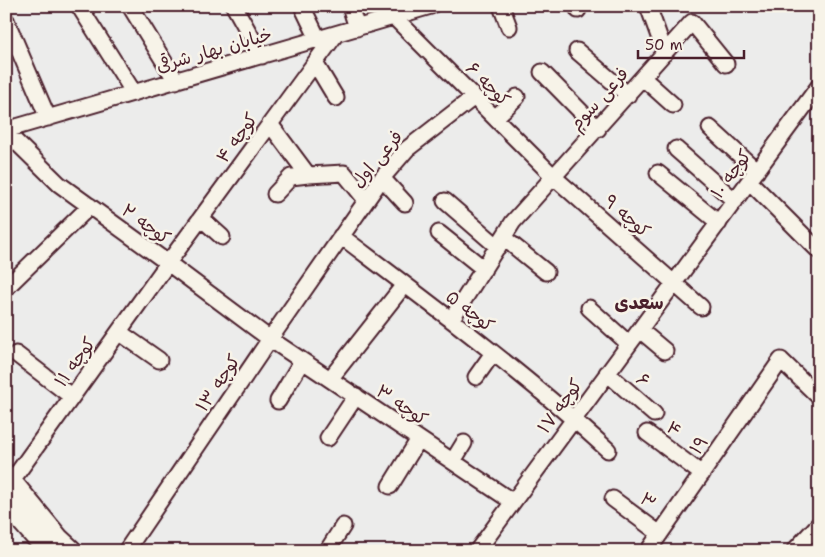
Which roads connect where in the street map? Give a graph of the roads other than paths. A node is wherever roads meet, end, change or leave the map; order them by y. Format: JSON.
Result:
{"nodes":[{"id":1,"x":79,"y":6,"type":"edge"},
{"id":2,"x":130,"y":6,"type":"edge"},
{"id":3,"x":234,"y":6,"type":"edge"},
{"id":4,"x":302,"y":6,"type":"edge"},
{"id":5,"x":350,"y":6,"type":"edge"},
{"id":6,"x":431,"y":6,"type":"edge"},
{"id":7,"x":502,"y":6,"type":"edge"},
{"id":8,"x":648,"y":6,"type":"edge"},
{"id":9,"x":394,"y":17,"type":"junction"},
{"id":10,"x":6,"y":20,"type":"edge"},
{"id":11,"x":509,"y":27,"type":"dead end"},
{"id":12,"x":357,"y":28,"type":"junction"},
{"id":13,"x":336,"y":34,"type":"junction"},
{"id":14,"x":318,"y":40,"type":"junction"},
{"id":15,"x":577,"y":51,"type":"dead end"},
{"id":16,"x":665,"y":53,"type":"junction"},
{"id":17,"x":262,"y":56,"type":"junction"},
{"id":18,"x":315,"y":63,"type":"junction"},
{"id":19,"x":726,"y":64,"type":"dead end"},
{"id":20,"x":542,"y":72,"type":"dead end"},
{"id":21,"x":643,"y":78,"type":"junction"},
{"id":22,"x":176,"y":81,"type":"junction"},
{"id":23,"x":134,"y":93,"type":"junction"},
{"id":24,"x":817,"y":94,"type":"edge"},
{"id":25,"x":474,"y":96,"type":"junction"},
{"id":26,"x":628,"y":96,"type":"junction"},
{"id":27,"x":517,"y":97,"type":"dead end"},
{"id":28,"x":336,"y":98,"type":"dead end"},
{"id":29,"x":673,"y":105,"type":"dead end"},
{"id":30,"x":48,"y":118,"type":"junction"},
{"id":31,"x":495,"y":118,"type":"junction"},
{"id":32,"x":270,"y":124,"type":"junction"},
{"id":33,"x":598,"y":128,"type":"junction"},
{"id":34,"x":710,"y":128,"type":"dead end"},
{"id":35,"x":6,"y":131,"type":"edge"},
{"id":36,"x":676,"y":149,"type":"dead end"},
{"id":37,"x":658,"y":173,"type":"dead end"},
{"id":38,"x":308,"y":175,"type":"junction"},
{"id":39,"x":753,"y":176,"type":"junction"},
{"id":40,"x":382,"y":178,"type":"junction"},
{"id":41,"x":555,"y":178,"type":"junction"},
{"id":42,"x":275,"y":194,"type":"dead end"},
{"id":43,"x":366,"y":200,"type":"junction"},
{"id":44,"x":444,"y":201,"type":"dead end"},
{"id":45,"x":735,"y":201,"type":"junction"},
{"id":46,"x":405,"y":203,"type":"dead end"},
{"id":47,"x":90,"y":206,"type":"junction"},
{"id":48,"x":201,"y":218,"type":"junction"},
{"id":49,"x":719,"y":223,"type":"junction"},
{"id":50,"x":438,"y":234,"type":"dead end"},
{"id":51,"x":341,"y":236,"type":"junction"},
{"id":52,"x":222,"y":237,"type":"dead end"},
{"id":53,"x":501,"y":242,"type":"junction"},
{"id":54,"x":817,"y":246,"type":"edge"},
{"id":55,"x":168,"y":263,"type":"junction"},
{"id":56,"x":484,"y":269,"type":"junction"},
{"id":57,"x":546,"y":272,"type":"dead end"},
{"id":58,"x":674,"y":283,"type":"junction"},
{"id":59,"x":404,"y":284,"type":"junction"},
{"id":60,"x":6,"y":288,"type":"edge"},
{"id":61,"x":701,"y":307,"type":"dead end"},
{"id":62,"x":589,"y":308,"type":"dead end"},
{"id":63,"x":451,"y":320,"type":"junction"},
{"id":64,"x":640,"y":330,"type":"junction"},
{"id":65,"x":119,"y":332,"type":"junction"},
{"id":66,"x":270,"y":339,"type":"junction"},
{"id":67,"x":629,"y":344,"type":"junction"},
{"id":68,"x":665,"y":351,"type":"dead end"},
{"id":69,"x":493,"y":353,"type":"junction"},
{"id":70,"x":16,"y":354,"type":"dead end"},
{"id":71,"x":158,"y":360,"type":"dead end"},
{"id":72,"x":302,"y":361,"type":"junction"},
{"id":73,"x":608,"y":373,"type":"junction"},
{"id":74,"x":476,"y":377,"type":"dead end"},
{"id":75,"x":330,"y":379,"type":"junction"},
{"id":76,"x":356,"y":396,"type":"junction"},
{"id":77,"x":72,"y":397,"type":"junction"},
{"id":78,"x":819,"y":397,"type":"edge"},
{"id":79,"x":278,"y":401,"type":"dead end"},
{"id":80,"x":654,"y":414,"type":"dead end"},
{"id":81,"x":574,"y":418,"type":"junction"},
{"id":82,"x":647,"y":433,"type":"dead end"},
{"id":83,"x":328,"y":438,"type":"dead end"},
{"id":84,"x":419,"y":439,"type":"junction"},
{"id":85,"x":464,"y":443,"type":"dead end"},
{"id":86,"x":608,"y":450,"type":"dead end"},
{"id":87,"x":453,"y":461,"type":"junction"},
{"id":88,"x":702,"y":474,"type":"junction"},
{"id":89,"x":390,"y":486,"type":"dead end"},
{"id":90,"x":8,"y":487,"type":"edge"},
{"id":91,"x":613,"y":499,"type":"dead end"},
{"id":92,"x":513,"y":502,"type":"junction"},
{"id":93,"x":819,"y":524,"type":"edge"},
{"id":94,"x":343,"y":526,"type":"dead end"},
{"id":95,"x":660,"y":534,"type":"junction"},
{"id":96,"x":50,"y":551,"type":"edge"},
{"id":97,"x":71,"y":551,"type":"edge"},
{"id":98,"x":126,"y":551,"type":"edge"},
{"id":99,"x":327,"y":551,"type":"edge"},
{"id":100,"x":477,"y":551,"type":"edge"},
{"id":101,"x":648,"y":551,"type":"edge"},
{"id":102,"x":794,"y":551,"type":"edge"}],
"edges":[{"from":1,"to":23,"type":"street"},
{"from":2,"to":22,"type":"street"},
{"from":3,"to":17,"type":"street"},
{"from":4,"to":14,"type":"street"},
{"from":5,"to":12,"type":"street"},
{"from":6,"to":9,"type":"street","name":"خیابان بهار شرقی"},
{"from":7,"to":11,"type":"street"},
{"from":8,"to":16,"type":"street"},
{"from":9,"to":12,"type":"street","name":"خیابان بهار شرقی"},
{"from":9,"to":25,"type":"street","name":"کوچه ۶"},
{"from":10,"to":30,"type":"street"},
{"from":12,"to":13,"type":"street","name":"خیابان بهار شرقی"},
{"from":13,"to":14,"type":"street","name":"خیابان بهار شرقی"},
{"from":13,"to":18,"type":"street","name":"کوچه ۴"},
{"from":14,"to":17,"type":"street","name":"خیابان بهار شرقی"},
{"from":15,"to":26,"type":"street"},
{"from":16,"to":19,"type":"street","name":"فرعی سوم"},
{"from":16,"to":21,"type":"street","name":"فرعی سوم"},
{"from":17,"to":22,"type":"street","name":"خیابان بهار شرقی"},
{"from":18,"to":28,"type":"street"},
{"from":18,"to":32,"type":"street","name":"کوچه ۴"},
{"from":20,"to":33,"type":"street"},
{"from":21,"to":26,"type":"street","name":"فرعی سوم"},
{"from":21,"to":29,"type":"street"},
{"from":22,"to":23,"type":"street","name":"خیابان بهار شرقی"},
{"from":23,"to":30,"type":"street","name":"خیابان بهار شرقی"},
{"from":24,"to":39,"type":"street","name":"کوچه ۱۰"},
{"from":25,"to":31,"type":"street","name":"کوچه ۶"},
{"from":25,"to":40,"type":"street","name":"فرعی اول"},
{"from":26,"to":33,"type":"street","name":"فرعی سوم"},
{"from":27,"to":31,"type":"street"},
{"from":30,"to":35,"type":"street","name":"خیابان بهار شرقی"},
{"from":31,"to":41,"type":"street","name":"کوچه ۶"},
{"from":32,"to":38,"type":"street"},
{"from":32,"to":48,"type":"street","name":"کوچه ۴"},
{"from":33,"to":41,"type":"street","name":"فرعی سوم"},
{"from":34,"to":39,"type":"street"},
{"from":35,"to":47,"type":"street","name":"کوچه ۲"},
{"from":36,"to":45,"type":"street"},
{"from":37,"to":49,"type":"street"},
{"from":38,"to":42,"type":"street"},
{"from":38,"to":43,"type":"street"},
{"from":39,"to":45,"type":"street","name":"کوچه ۱۰"},
{"from":39,"to":54,"type":"street"},
{"from":40,"to":43,"type":"street","name":"فرعی اول"},
{"from":40,"to":46,"type":"street"},
{"from":41,"to":53,"type":"street","name":"فرعی سوم"},
{"from":41,"to":58,"type":"street","name":"کوچه ۹"},
{"from":43,"to":51,"type":"street","name":"فرعی اول"},
{"from":44,"to":53,"type":"street"},
{"from":45,"to":49,"type":"street","name":"کوچه ۱۰"},
{"from":47,"to":55,"type":"street","name":"کوچه ۲"},
{"from":47,"to":60,"type":"street"},
{"from":48,"to":52,"type":"street"},
{"from":48,"to":55,"type":"street","name":"کوچه ۴"},
{"from":49,"to":58,"type":"street","name":"کوچه ۱۰"},
{"from":50,"to":56,"type":"street"},
{"from":51,"to":59,"type":"street","name":"کوچه ۵"},
{"from":51,"to":66,"type":"street","name":"کوچه ۱۳"},
{"from":53,"to":56,"type":"street"},
{"from":53,"to":57,"type":"street"},
{"from":55,"to":65,"type":"street","name":"کوچه ۱۱"},
{"from":55,"to":66,"type":"street","name":"کوچه ۲"},
{"from":56,"to":63,"type":"street"},
{"from":58,"to":61,"type":"street","name":"کوچه ۹"},
{"from":58,"to":64,"type":"street","name":"کوچه ۱۷"},
{"from":59,"to":63,"type":"street","name":"کوچه ۵"},
{"from":59,"to":75,"type":"street"},
{"from":62,"to":67,"type":"street"},
{"from":63,"to":69,"type":"street","name":"کوچه ۵"},
{"from":64,"to":67,"type":"street","name":"کوچه ۱۷"},
{"from":64,"to":68,"type":"street"},
{"from":65,"to":71,"type":"street"},
{"from":65,"to":77,"type":"street","name":"کوچه ۱۱"},
{"from":66,"to":72,"type":"street","name":"کوچه ۳"},
{"from":66,"to":98,"type":"street","name":"کوچه ۱۳"},
{"from":67,"to":73,"type":"street","name":"کوچه ۱۷"},
{"from":69,"to":74,"type":"street"},
{"from":69,"to":81,"type":"street","name":"کوچه ۵"},
{"from":70,"to":77,"type":"street"},
{"from":72,"to":75,"type":"street","name":"کوچه ۳"},
{"from":72,"to":79,"type":"street"},
{"from":73,"to":80,"type":"street","name":"۶"},
{"from":73,"to":81,"type":"street","name":"کوچه ۱۷"},
{"from":75,"to":76,"type":"street","name":"کوچه ۳"},
{"from":76,"to":83,"type":"street"},
{"from":76,"to":84,"type":"street","name":"کوچه ۳"},
{"from":77,"to":90,"type":"street","name":"کوچه ۱۱"},
{"from":78,"to":88,"type":"street","name":"۱۹"},
{"from":81,"to":86,"type":"street"},
{"from":81,"to":92,"type":"street","name":"کوچه ۱۷"},
{"from":82,"to":88,"type":"street","name":"۴"},
{"from":84,"to":87,"type":"street","name":"کوچه ۳"},
{"from":84,"to":89,"type":"street"},
{"from":85,"to":87,"type":"street"},
{"from":87,"to":92,"type":"street","name":"کوچه ۳"},
{"from":88,"to":95,"type":"street","name":"۱۹"},
{"from":90,"to":96,"type":"main road"},
{"from":90,"to":97,"type":"main road"},
{"from":91,"to":95,"type":"street","name":"۳"},
{"from":92,"to":100,"type":"street","name":"کوچه ۱۷"},
{"from":93,"to":102,"type":"street"},
{"from":94,"to":99,"type":"street"},
{"from":95,"to":101,"type":"street","name":"۱۹"}]}
